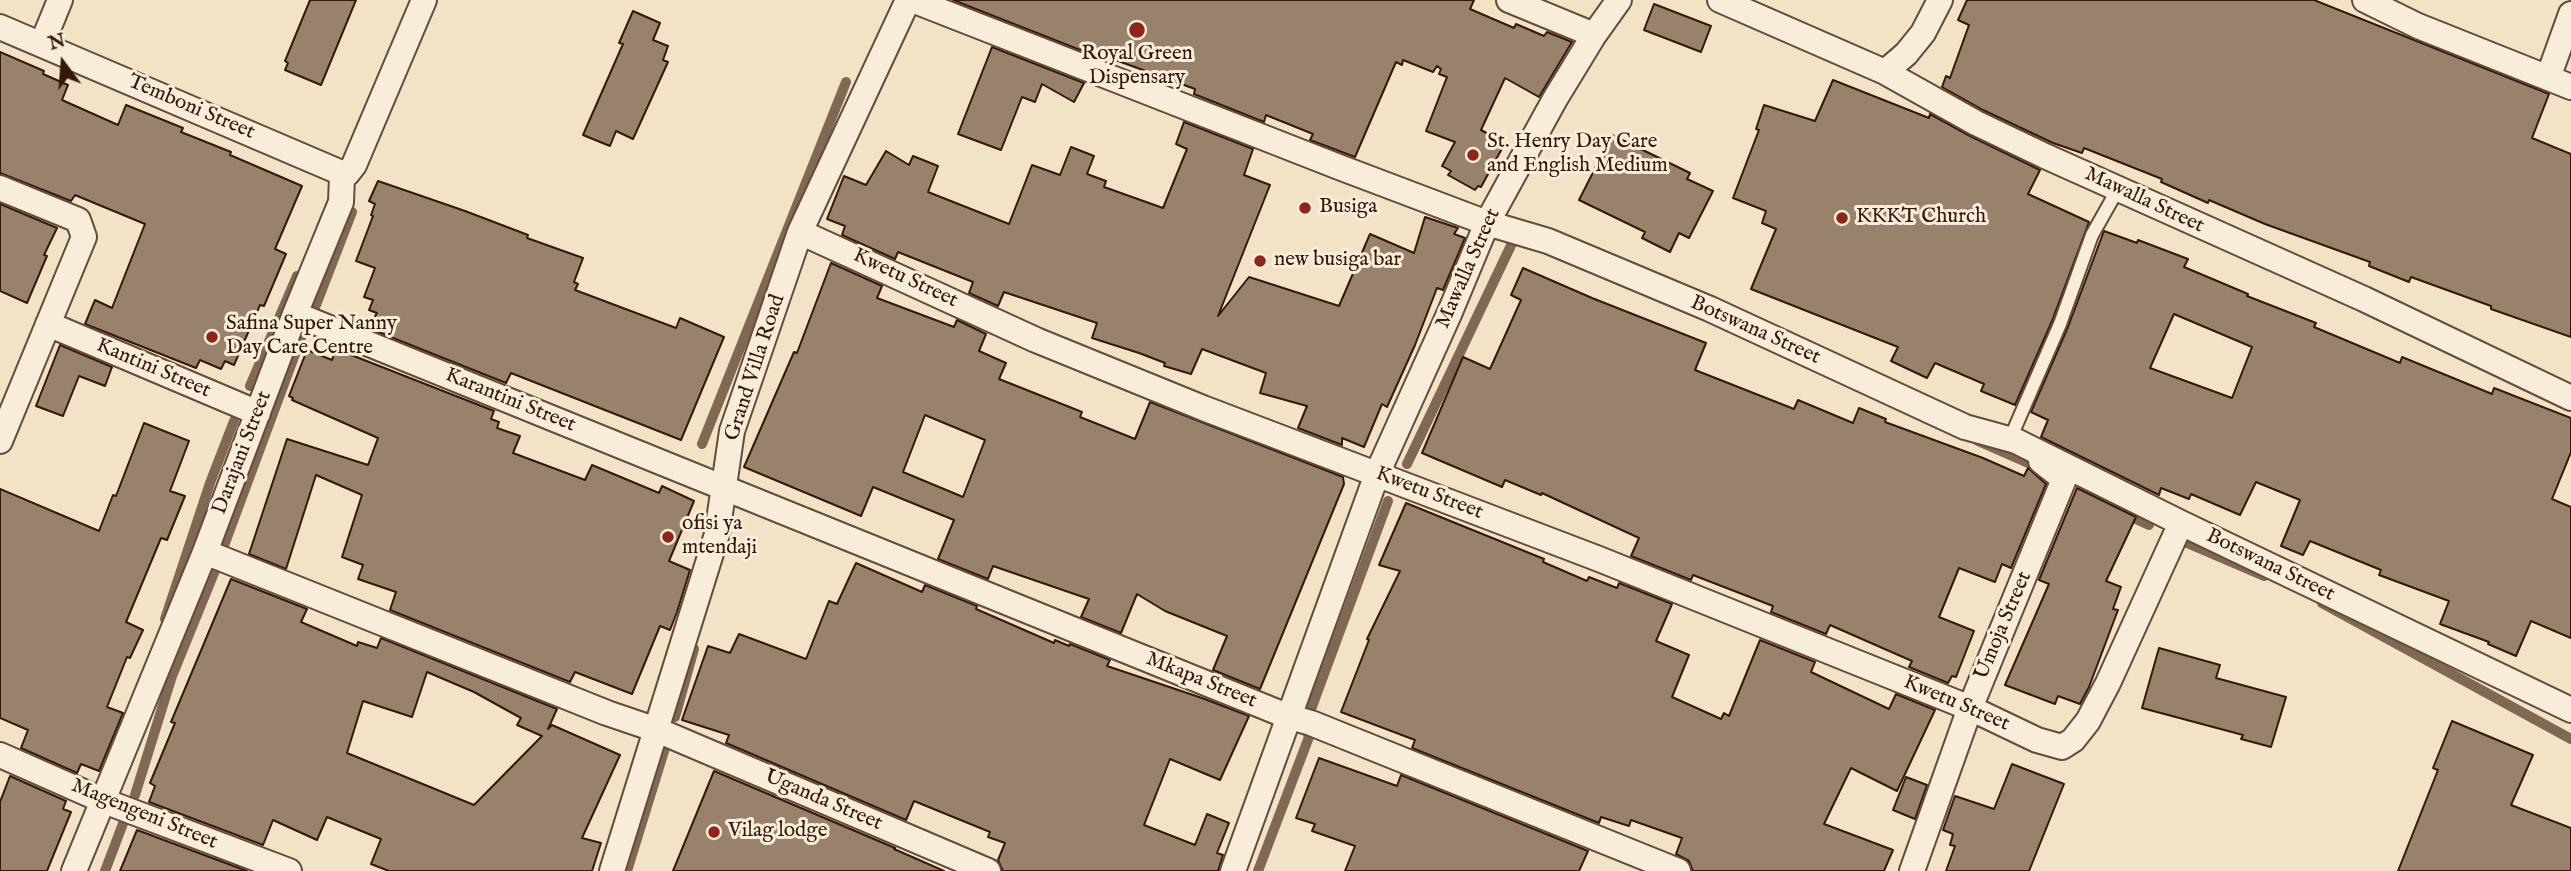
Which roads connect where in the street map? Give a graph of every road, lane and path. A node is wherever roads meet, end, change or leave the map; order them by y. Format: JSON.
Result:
{"nodes":[{"id":1,"x":60,"y":0,"type":"edge"},
{"id":2,"x":424,"y":0,"type":"edge"},
{"id":3,"x":908,"y":0,"type":"edge"},
{"id":4,"x":918,"y":0,"type":"edge"},
{"id":5,"x":1509,"y":0,"type":"edge"},
{"id":6,"x":1619,"y":0,"type":"edge"},
{"id":7,"x":1720,"y":0,"type":"edge"},
{"id":8,"x":1940,"y":0,"type":"edge"},
{"id":9,"x":2365,"y":0,"type":"edge"},
{"id":10,"x":2571,"y":14,"type":"edge"},
{"id":11,"x":0,"y":27,"type":"edge"},
{"id":12,"x":1594,"y":35,"type":"junction"},
{"id":13,"x":42,"y":44,"type":"junction"},
{"id":14,"x":1885,"y":72,"type":"junction"},
{"id":15,"x":2548,"y":78,"type":"junction"},
{"id":16,"x":2571,"y":87,"type":"edge"},
{"id":17,"x":342,"y":176,"type":"junction"},
{"id":18,"x":0,"y":188,"type":"edge"},
{"id":19,"x":2118,"y":189,"type":"junction"},
{"id":20,"x":1487,"y":223,"type":"junction"},
{"id":21,"x":800,"y":232,"type":"junction"},
{"id":22,"x":295,"y":314,"type":"junction"},
{"id":23,"x":48,"y":324,"type":"junction"},
{"id":24,"x":2571,"y":398,"type":"edge"},
{"id":25,"x":258,"y":413,"type":"junction"},
{"id":26,"x":2013,"y":440,"type":"junction"},
{"id":27,"x":0,"y":441,"type":"edge"},
{"id":28,"x":1377,"y":474,"type":"junction"},
{"id":29,"x":725,"y":487,"type":"junction"},
{"id":30,"x":2181,"y":523,"type":"junction"},
{"id":31,"x":205,"y":552,"type":"junction"},
{"id":32,"x":1970,"y":708,"type":"junction"},
{"id":33,"x":2571,"y":710,"type":"edge"},
{"id":34,"x":1287,"y":716,"type":"junction"},
{"id":35,"x":657,"y":730,"type":"junction"},
{"id":36,"x":0,"y":755,"type":"edge"},
{"id":37,"x":104,"y":801,"type":"junction"},
{"id":38,"x":74,"y":871,"type":"edge"},
{"id":39,"x":289,"y":871,"type":"edge"},
{"id":40,"x":611,"y":871,"type":"edge"},
{"id":41,"x":988,"y":871,"type":"edge"},
{"id":42,"x":1233,"y":871,"type":"edge"},
{"id":43,"x":1678,"y":871,"type":"edge"},
{"id":44,"x":1912,"y":871,"type":"edge"}],
"edges":[{"from":1,"to":13,"type":"street"},
{"from":2,"to":17,"type":"street","name":"Darajani Street"},
{"from":3,"to":21,"type":"street","name":"Grand Villa Road"},
{"from":4,"to":20,"type":"street","name":"Botswana Street"},
{"from":5,"to":12,"type":"street"},
{"from":6,"to":12,"type":"street","name":"Mawalla Street"},
{"from":7,"to":14,"type":"street","name":"Mawalla Street"},
{"from":8,"to":14,"type":"street"},
{"from":9,"to":15,"type":"street"},
{"from":10,"to":15,"type":"street"},
{"from":11,"to":13,"type":"street","name":"Temboni Street"},
{"from":12,"to":20,"type":"street","name":"Mawalla Street"},
{"from":13,"to":17,"type":"street","name":"Temboni Street"},
{"from":14,"to":19,"type":"street","name":"Mawalla Street"},
{"from":15,"to":16,"type":"street"},
{"from":17,"to":22,"type":"street","name":"Darajani Street"},
{"from":18,"to":23,"type":"street"},
{"from":19,"to":24,"type":"street","name":"Mawalla Street"},
{"from":19,"to":26,"type":"lane"},
{"from":20,"to":26,"type":"street","name":"Botswana Street"},
{"from":20,"to":28,"type":"street","name":"Mawalla Street"},
{"from":21,"to":28,"type":"street","name":"Kwetu Street"},
{"from":21,"to":29,"type":"street","name":"Grand Villa Road"},
{"from":22,"to":25,"type":"street","name":"Darajani Street"},
{"from":22,"to":29,"type":"street","name":"Karantini Street"},
{"from":23,"to":25,"type":"street","name":"Kantini Street"},
{"from":23,"to":27,"type":"street"},
{"from":25,"to":31,"type":"street","name":"Darajani Street"},
{"from":26,"to":30,"type":"street","name":"Botswana Street"},
{"from":26,"to":32,"type":"street","name":"Umoja Street"},
{"from":28,"to":32,"type":"street","name":"Kwetu Street"},
{"from":28,"to":34,"type":"street","name":"Mawalla Street"},
{"from":29,"to":34,"type":"street","name":"Mkapa Street"},
{"from":29,"to":35,"type":"street","name":"Grand Villa Road"},
{"from":30,"to":32,"type":"street","name":"Kwetu Street"},
{"from":30,"to":33,"type":"street","name":"Botswana Street"},
{"from":31,"to":35,"type":"street","name":"Uganda Street"},
{"from":31,"to":37,"type":"street","name":"Darajani Street"},
{"from":32,"to":44,"type":"street","name":"Umoja Street"},
{"from":34,"to":42,"type":"street","name":"Mawalla Street"},
{"from":34,"to":43,"type":"street","name":"Mkapa Street"},
{"from":35,"to":40,"type":"street","name":"Grand Villa Road"},
{"from":35,"to":41,"type":"street","name":"Uganda Street"},
{"from":36,"to":37,"type":"street","name":"Magengeni Street"},
{"from":37,"to":38,"type":"street","name":"Darajani Street"},
{"from":37,"to":39,"type":"street","name":"Magengeni Street"}]}
